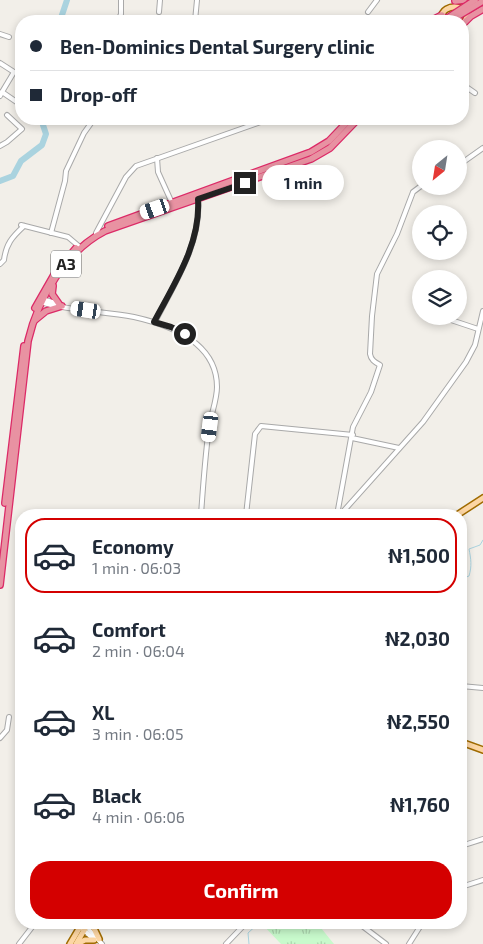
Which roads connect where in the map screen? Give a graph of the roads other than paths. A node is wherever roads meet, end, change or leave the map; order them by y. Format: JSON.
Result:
{"nodes":[{"id":1,"x":121,"y":0,"type":"edge"},
{"id":2,"x":160,"y":0,"type":"edge"},
{"id":3,"x":197,"y":0,"type":"edge"},
{"id":4,"x":377,"y":0,"type":"edge"},
{"id":5,"x":444,"y":0,"type":"edge"},
{"id":6,"x":464,"y":0,"type":"edge"},
{"id":7,"x":475,"y":0,"type":"edge"},
{"id":8,"x":455,"y":1,"type":"edge"},
{"id":9,"x":483,"y":1,"type":"edge"},
{"id":10,"x":446,"y":7,"type":"junction"},
{"id":11,"x":483,"y":9,"type":"edge"},
{"id":12,"x":159,"y":12,"type":"dead end"},
{"id":13,"x":368,"y":12,"type":"dead end"},
{"id":14,"x":121,"y":15,"type":"edge"},
{"id":15,"x":196,"y":15,"type":"edge"},
{"id":16,"x":444,"y":15,"type":"edge"},
{"id":17,"x":450,"y":15,"type":"edge"},
{"id":18,"x":460,"y":15,"type":"edge"},
{"id":19,"x":467,"y":15,"type":"edge"},
{"id":20,"x":469,"y":19,"type":"edge"},
{"id":21,"x":0,"y":34,"type":"edge"},
{"id":22,"x":8,"y":37,"type":"dead end"},
{"id":23,"x":0,"y":63,"type":"edge"},
{"id":24,"x":469,"y":89,"type":"edge"},
{"id":25,"x":475,"y":93,"type":"dead end"},
{"id":26,"x":1,"y":94,"type":"edge"},
{"id":27,"x":15,"y":102,"type":"edge"},
{"id":28,"x":7,"y":115,"type":"dead end"},
{"id":29,"x":15,"y":122,"type":"edge"},
{"id":30,"x":18,"y":125,"type":"edge"},
{"id":31,"x":90,"y":125,"type":"edge"},
{"id":32,"x":252,"y":125,"type":"edge"},
{"id":33,"x":344,"y":125,"type":"edge"},
{"id":34,"x":352,"y":125,"type":"edge"},
{"id":35,"x":0,"y":146,"type":"edge"},
{"id":36,"x":483,"y":148,"type":"edge"},
{"id":37,"x":157,"y":158,"type":"junction"},
{"id":38,"x":468,"y":159,"type":"edge"},
{"id":39,"x":412,"y":195,"type":"edge"},
{"id":40,"x":197,"y":197,"type":"junction"},
{"id":41,"x":172,"y":203,"type":"junction"},
{"id":42,"x":51,"y":233,"type":"junction"},
{"id":43,"x":96,"y":233,"type":"junction"},
{"id":44,"x":79,"y":247,"type":"junction"},
{"id":45,"x":0,"y":264,"type":"edge"},
{"id":46,"x":55,"y":280,"type":"junction"},
{"id":47,"x":41,"y":301,"type":"junction"},
{"id":48,"x":60,"y":305,"type":"junction"},
{"id":49,"x":483,"y":311,"type":"edge"},
{"id":50,"x":33,"y":321,"type":"junction"},
{"id":51,"x":154,"y":322,"type":"junction"},
{"id":52,"x":466,"y":325,"type":"edge"},
{"id":53,"x":478,"y":329,"type":"junction"},
{"id":54,"x":352,"y":436,"type":"junction"},
{"id":55,"x":399,"y":448,"type":"junction"},
{"id":56,"x":483,"y":498,"type":"edge"},
{"id":57,"x":202,"y":509,"type":"edge"},
{"id":58,"x":247,"y":509,"type":"edge"},
{"id":59,"x":339,"y":509,"type":"edge"},
{"id":60,"x":343,"y":509,"type":"edge"},
{"id":61,"x":467,"y":509,"type":"edge"},
{"id":62,"x":0,"y":550,"type":"edge"},
{"id":63,"x":0,"y":585,"type":"edge"},
{"id":64,"x":467,"y":687,"type":"edge"},
{"id":65,"x":483,"y":688,"type":"edge"},
{"id":66,"x":9,"y":717,"type":"dead end"},
{"id":67,"x":0,"y":738,"type":"edge"},
{"id":68,"x":467,"y":744,"type":"edge"},
{"id":69,"x":483,"y":750,"type":"edge"},
{"id":70,"x":483,"y":839,"type":"edge"},
{"id":71,"x":467,"y":844,"type":"edge"},
{"id":72,"x":483,"y":880,"type":"edge"},
{"id":73,"x":467,"y":885,"type":"edge"},
{"id":74,"x":31,"y":929,"type":"edge"},
{"id":75,"x":82,"y":929,"type":"edge"},
{"id":76,"x":83,"y":929,"type":"edge"},
{"id":77,"x":88,"y":929,"type":"edge"},
{"id":78,"x":88,"y":929,"type":"edge"},
{"id":79,"x":240,"y":929,"type":"edge"},
{"id":80,"x":366,"y":929,"type":"edge"},
{"id":81,"x":419,"y":929,"type":"edge"},
{"id":82,"x":99,"y":942,"type":"edge"},
{"id":83,"x":19,"y":944,"type":"edge"},
{"id":84,"x":70,"y":944,"type":"edge"},
{"id":85,"x":76,"y":944,"type":"edge"},
{"id":86,"x":226,"y":944,"type":"edge"},
{"id":87,"x":386,"y":944,"type":"edge"},
{"id":88,"x":409,"y":944,"type":"edge"}],
"edges":[{"from":1,"to":14,"type":"street"},
{"from":2,"to":12,"type":"street"},
{"from":3,"to":15,"type":"street"},
{"from":4,"to":13,"type":"street"},
{"from":5,"to":10,"type":"main road"},
{"from":6,"to":8,"type":"highway"},
{"from":7,"to":17,"type":"highway","bridge":true},
{"from":8,"to":10,"type":"main road"},
{"from":8,"to":19,"type":"main road"},
{"from":9,"to":18,"type":"highway","bridge":true},
{"from":10,"to":16,"type":"main road"},
{"from":11,"to":20,"type":"highway"},
{"from":21,"to":22,"type":"street"},
{"from":23,"to":26,"type":"street"},
{"from":24,"to":25,"type":"street"},
{"from":26,"to":27,"type":"street"},
{"from":28,"to":29,"type":"street"},
{"from":30,"to":35,"type":"street"},
{"from":31,"to":42,"type":"street"},
{"from":32,"to":37,"type":"street"},
{"from":33,"to":40,"type":"highway","number":"A3"},
{"from":34,"to":40,"type":"highway","number":"A3"},
{"from":36,"to":38,"type":"street"},
{"from":37,"to":41,"type":"street"},
{"from":37,"to":43,"type":"street"},
{"from":39,"to":54,"type":"street"},
{"from":40,"to":41,"type":"highway","number":"A3"},
{"from":40,"to":44,"type":"highway","number":"A3"},
{"from":40,"to":51,"type":"street"},
{"from":41,"to":43,"type":"highway","number":"A3"},
{"from":42,"to":44,"type":"street"},
{"from":42,"to":45,"type":"street"},
{"from":43,"to":44,"type":"highway","number":"A3"},
{"from":44,"to":46,"type":"highway","number":"A3"},
{"from":44,"to":47,"type":"highway","number":"A3"},
{"from":46,"to":47,"type":"highway","number":"A3"},
{"from":46,"to":48,"type":"highway"},
{"from":47,"to":48,"type":"street"},
{"from":47,"to":50,"type":"highway","number":"A3"},
{"from":47,"to":62,"type":"highway","number":"A3"},
{"from":48,"to":50,"type":"highway"},
{"from":48,"to":51,"type":"street"},
{"from":49,"to":53,"type":"street"},
{"from":50,"to":63,"type":"highway","number":"A3"},
{"from":51,"to":57,"type":"street"},
{"from":52,"to":53,"type":"street"},
{"from":53,"to":55,"type":"street"},
{"from":54,"to":55,"type":"street"},
{"from":54,"to":58,"type":"street"},
{"from":54,"to":59,"type":"street"},
{"from":55,"to":60,"type":"street"},
{"from":56,"to":61,"type":"main road"},
{"from":64,"to":65,"type":"street"},
{"from":66,"to":67,"type":"street"},
{"from":68,"to":69,"type":"main road"},
{"from":70,"to":71,"type":"street"},
{"from":72,"to":73,"type":"street"},
{"from":74,"to":83,"type":"street"},
{"from":75,"to":84,"type":"main road"},
{"from":76,"to":85,"type":"main road"},
{"from":77,"to":82,"type":"main road"},
{"from":78,"to":82,"type":"street"},
{"from":79,"to":86,"type":"street"},
{"from":80,"to":87,"type":"street"},
{"from":81,"to":88,"type":"street"},
{"from":82,"to":85,"type":"main road"}]}
